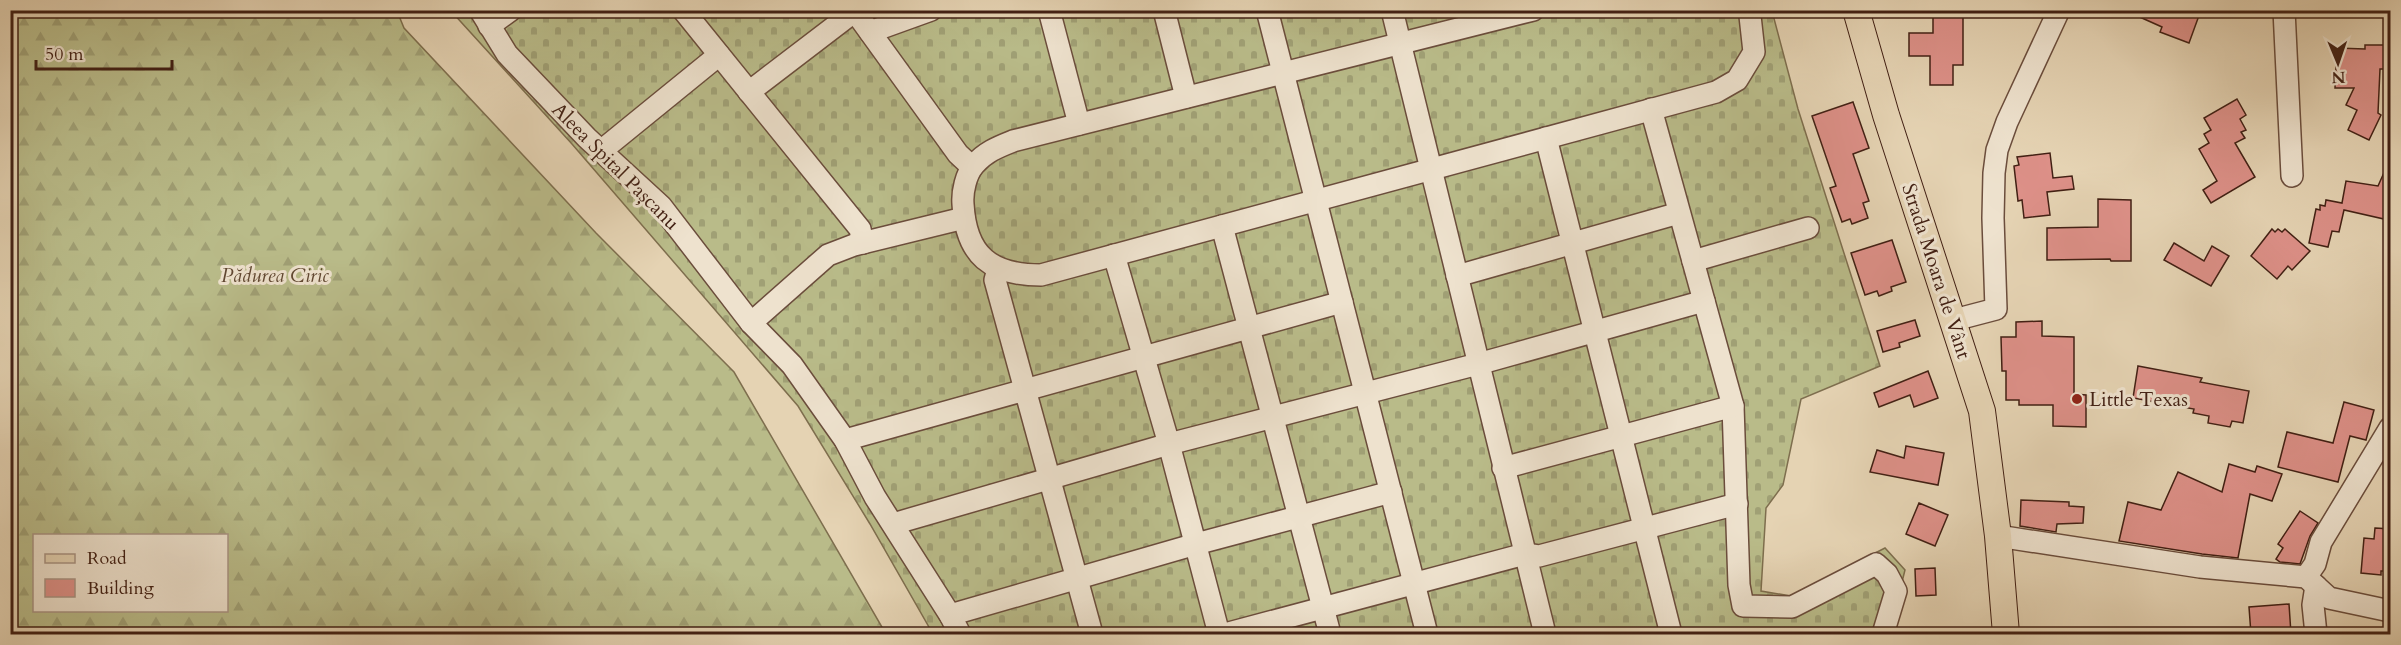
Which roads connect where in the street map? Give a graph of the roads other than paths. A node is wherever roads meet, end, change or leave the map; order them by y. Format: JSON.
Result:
{"nodes":[{"id":1,"x":511,"y":10,"type":"edge"},
{"id":2,"x":683,"y":10,"type":"edge"},
{"id":3,"x":931,"y":10,"type":"edge"},
{"id":4,"x":1049,"y":10,"type":"edge"},
{"id":5,"x":1164,"y":10,"type":"edge"},
{"id":6,"x":1267,"y":10,"type":"edge"},
{"id":7,"x":1392,"y":10,"type":"edge"},
{"id":8,"x":1856,"y":10,"type":"edge"},
{"id":9,"x":2059,"y":10,"type":"edge"},
{"id":10,"x":2284,"y":10,"type":"edge"},
{"id":11,"x":855,"y":11,"type":"edge"},
{"id":12,"x":1521,"y":12,"type":"edge"},
{"id":13,"x":1756,"y":12,"type":"edge"},
{"id":14,"x":485,"y":18,"type":"edge"},
{"id":15,"x":870,"y":32,"type":"junction"},
{"id":16,"x":1401,"y":44,"type":"junction"},
{"id":17,"x":719,"y":55,"type":"junction"},
{"id":18,"x":1283,"y":72,"type":"junction"},
{"id":19,"x":750,"y":92,"type":"junction"},
{"id":20,"x":1186,"y":97,"type":"junction"},
{"id":21,"x":1651,"y":109,"type":"junction"},
{"id":22,"x":1079,"y":124,"type":"junction"},
{"id":23,"x":1546,"y":138,"type":"junction"},
{"id":24,"x":601,"y":151,"type":"junction"},
{"id":25,"x":972,"y":167,"type":"junction"},
{"id":26,"x":1432,"y":168,"type":"junction"},
{"id":27,"x":2292,"y":176,"type":"dead end"},
{"id":28,"x":1316,"y":200,"type":"junction"},
{"id":29,"x":1679,"y":213,"type":"junction"},
{"id":30,"x":964,"y":218,"type":"junction"},
{"id":31,"x":1222,"y":226,"type":"junction"},
{"id":32,"x":1808,"y":228,"type":"dead end"},
{"id":33,"x":863,"y":243,"type":"junction"},
{"id":34,"x":1573,"y":243,"type":"junction"},
{"id":35,"x":1114,"y":255,"type":"junction"},
{"id":36,"x":1693,"y":261,"type":"junction"},
{"id":37,"x":998,"y":269,"type":"junction"},
{"id":38,"x":1457,"y":276,"type":"junction"},
{"id":39,"x":1704,"y":301,"type":"junction"},
{"id":40,"x":1342,"y":302,"type":"junction"},
{"id":41,"x":1954,"y":320,"type":"junction"},
{"id":42,"x":751,"y":323,"type":"junction"},
{"id":43,"x":1250,"y":328,"type":"junction"},
{"id":44,"x":1595,"y":333,"type":"junction"},
{"id":45,"x":1144,"y":356,"type":"junction"},
{"id":46,"x":1478,"y":364,"type":"junction"},
{"id":47,"x":1024,"y":390,"type":"junction"},
{"id":48,"x":1365,"y":392,"type":"junction"},
{"id":49,"x":1733,"y":406,"type":"junction"},
{"id":50,"x":1273,"y":417,"type":"junction"},
{"id":51,"x":2391,"y":428,"type":"edge"},
{"id":52,"x":1621,"y":436,"type":"junction"},
{"id":53,"x":846,"y":440,"type":"junction"},
{"id":54,"x":1169,"y":444,"type":"junction"},
{"id":55,"x":1503,"y":468,"type":"junction"},
{"id":56,"x":1049,"y":478,"type":"junction"},
{"id":57,"x":1391,"y":492,"type":"junction"},
{"id":58,"x":1737,"y":504,"type":"junction"},
{"id":59,"x":1299,"y":516,"type":"junction"},
{"id":60,"x":893,"y":524,"type":"junction"},
{"id":61,"x":1644,"y":528,"type":"junction"},
{"id":62,"x":1998,"y":536,"type":"junction"},
{"id":63,"x":1196,"y":544,"type":"junction"},
{"id":64,"x":1525,"y":554,"type":"junction"},
{"id":65,"x":1076,"y":578,"type":"junction"},
{"id":66,"x":1414,"y":582,"type":"junction"},
{"id":67,"x":2311,"y":582,"type":"junction"},
{"id":68,"x":1322,"y":608,"type":"junction"},
{"id":69,"x":2391,"y":611,"type":"edge"},
{"id":70,"x":950,"y":615,"type":"junction"},
{"id":71,"x":960,"y":634,"type":"edge"},
{"id":72,"x":1092,"y":634,"type":"edge"},
{"id":73,"x":1219,"y":634,"type":"edge"},
{"id":74,"x":1225,"y":634,"type":"edge"},
{"id":75,"x":1330,"y":634,"type":"edge"},
{"id":76,"x":1427,"y":634,"type":"edge"},
{"id":77,"x":1545,"y":634,"type":"edge"},
{"id":78,"x":1671,"y":634,"type":"edge"},
{"id":79,"x":1883,"y":634,"type":"edge"},
{"id":80,"x":2006,"y":634,"type":"edge"},
{"id":81,"x":2316,"y":634,"type":"edge"}],
"edges":[{"from":1,"to":14,"type":"street"},
{"from":2,"to":17,"type":"street"},
{"from":3,"to":15,"type":"street"},
{"from":4,"to":22,"type":"street"},
{"from":5,"to":20,"type":"street"},
{"from":6,"to":18,"type":"street"},
{"from":7,"to":16,"type":"street"},
{"from":8,"to":41,"type":"main road","name":"Strada Moara de Vânt"},
{"from":9,"to":41,"type":"street"},
{"from":10,"to":27,"type":"street"},
{"from":11,"to":15,"type":"street"},
{"from":11,"to":19,"type":"street"},
{"from":12,"to":16,"type":"street"},
{"from":13,"to":21,"type":"street"},
{"from":14,"to":24,"type":"street","name":"Aleea Spital Pașcanu"},
{"from":15,"to":25,"type":"street"},
{"from":16,"to":18,"type":"street"},
{"from":16,"to":26,"type":"street"},
{"from":17,"to":19,"type":"street"},
{"from":17,"to":24,"type":"street"},
{"from":18,"to":20,"type":"street"},
{"from":18,"to":28,"type":"street"},
{"from":19,"to":33,"type":"street"},
{"from":20,"to":22,"type":"street"},
{"from":21,"to":23,"type":"street"},
{"from":21,"to":29,"type":"street"},
{"from":22,"to":25,"type":"street"},
{"from":23,"to":26,"type":"street"},
{"from":23,"to":34,"type":"street"},
{"from":24,"to":42,"type":"street","name":"Aleea Spital Pașcanu"},
{"from":25,"to":30,"type":"street"},
{"from":26,"to":28,"type":"street"},
{"from":26,"to":38,"type":"street"},
{"from":28,"to":31,"type":"street"},
{"from":28,"to":40,"type":"street"},
{"from":29,"to":34,"type":"street"},
{"from":29,"to":36,"type":"street"},
{"from":30,"to":33,"type":"street"},
{"from":30,"to":37,"type":"street"},
{"from":31,"to":35,"type":"street"},
{"from":31,"to":43,"type":"street"},
{"from":32,"to":36,"type":"street"},
{"from":33,"to":42,"type":"street"},
{"from":34,"to":38,"type":"street"},
{"from":34,"to":44,"type":"street"},
{"from":35,"to":37,"type":"street"},
{"from":35,"to":45,"type":"street"},
{"from":36,"to":39,"type":"street"},
{"from":37,"to":47,"type":"street"},
{"from":38,"to":46,"type":"street"},
{"from":39,"to":44,"type":"street"},
{"from":39,"to":49,"type":"street"},
{"from":40,"to":43,"type":"street"},
{"from":40,"to":48,"type":"street"},
{"from":41,"to":62,"type":"main road","name":"Strada Moara de Vânt"},
{"from":42,"to":53,"type":"street","name":"Aleea Spital Pașcanu"},
{"from":43,"to":45,"type":"street"},
{"from":43,"to":50,"type":"street"},
{"from":44,"to":46,"type":"street"},
{"from":44,"to":52,"type":"street"},
{"from":45,"to":47,"type":"street"},
{"from":45,"to":54,"type":"street"},
{"from":46,"to":48,"type":"street"},
{"from":46,"to":55,"type":"street"},
{"from":47,"to":53,"type":"street"},
{"from":47,"to":56,"type":"street"},
{"from":48,"to":50,"type":"street"},
{"from":48,"to":57,"type":"street"},
{"from":49,"to":52,"type":"street"},
{"from":49,"to":58,"type":"street"},
{"from":50,"to":54,"type":"street"},
{"from":50,"to":59,"type":"street"},
{"from":51,"to":67,"type":"street"},
{"from":52,"to":55,"type":"street"},
{"from":52,"to":61,"type":"street"},
{"from":53,"to":60,"type":"street","name":"Aleea Spital Pașcanu"},
{"from":54,"to":56,"type":"street"},
{"from":54,"to":63,"type":"street"},
{"from":55,"to":64,"type":"street"},
{"from":56,"to":60,"type":"street"},
{"from":56,"to":65,"type":"street"},
{"from":57,"to":59,"type":"street"},
{"from":57,"to":66,"type":"street"},
{"from":58,"to":61,"type":"street"},
{"from":58,"to":79,"type":"street"},
{"from":59,"to":63,"type":"street"},
{"from":59,"to":68,"type":"street"},
{"from":60,"to":70,"type":"street","name":"Aleea Spital Pașcanu"},
{"from":61,"to":64,"type":"street"},
{"from":61,"to":78,"type":"street"},
{"from":62,"to":67,"type":"street"},
{"from":62,"to":80,"type":"main road","name":"Strada Moara de Vânt"},
{"from":63,"to":65,"type":"street"},
{"from":63,"to":73,"type":"street"},
{"from":64,"to":66,"type":"street"},
{"from":64,"to":77,"type":"street"},
{"from":65,"to":70,"type":"street"},
{"from":65,"to":72,"type":"street"},
{"from":66,"to":68,"type":"street"},
{"from":66,"to":76,"type":"street"},
{"from":67,"to":69,"type":"street"},
{"from":67,"to":81,"type":"street"},
{"from":68,"to":74,"type":"street"},
{"from":68,"to":75,"type":"street"},
{"from":70,"to":71,"type":"street","name":"Aleea Spital Pașcanu"}]}
